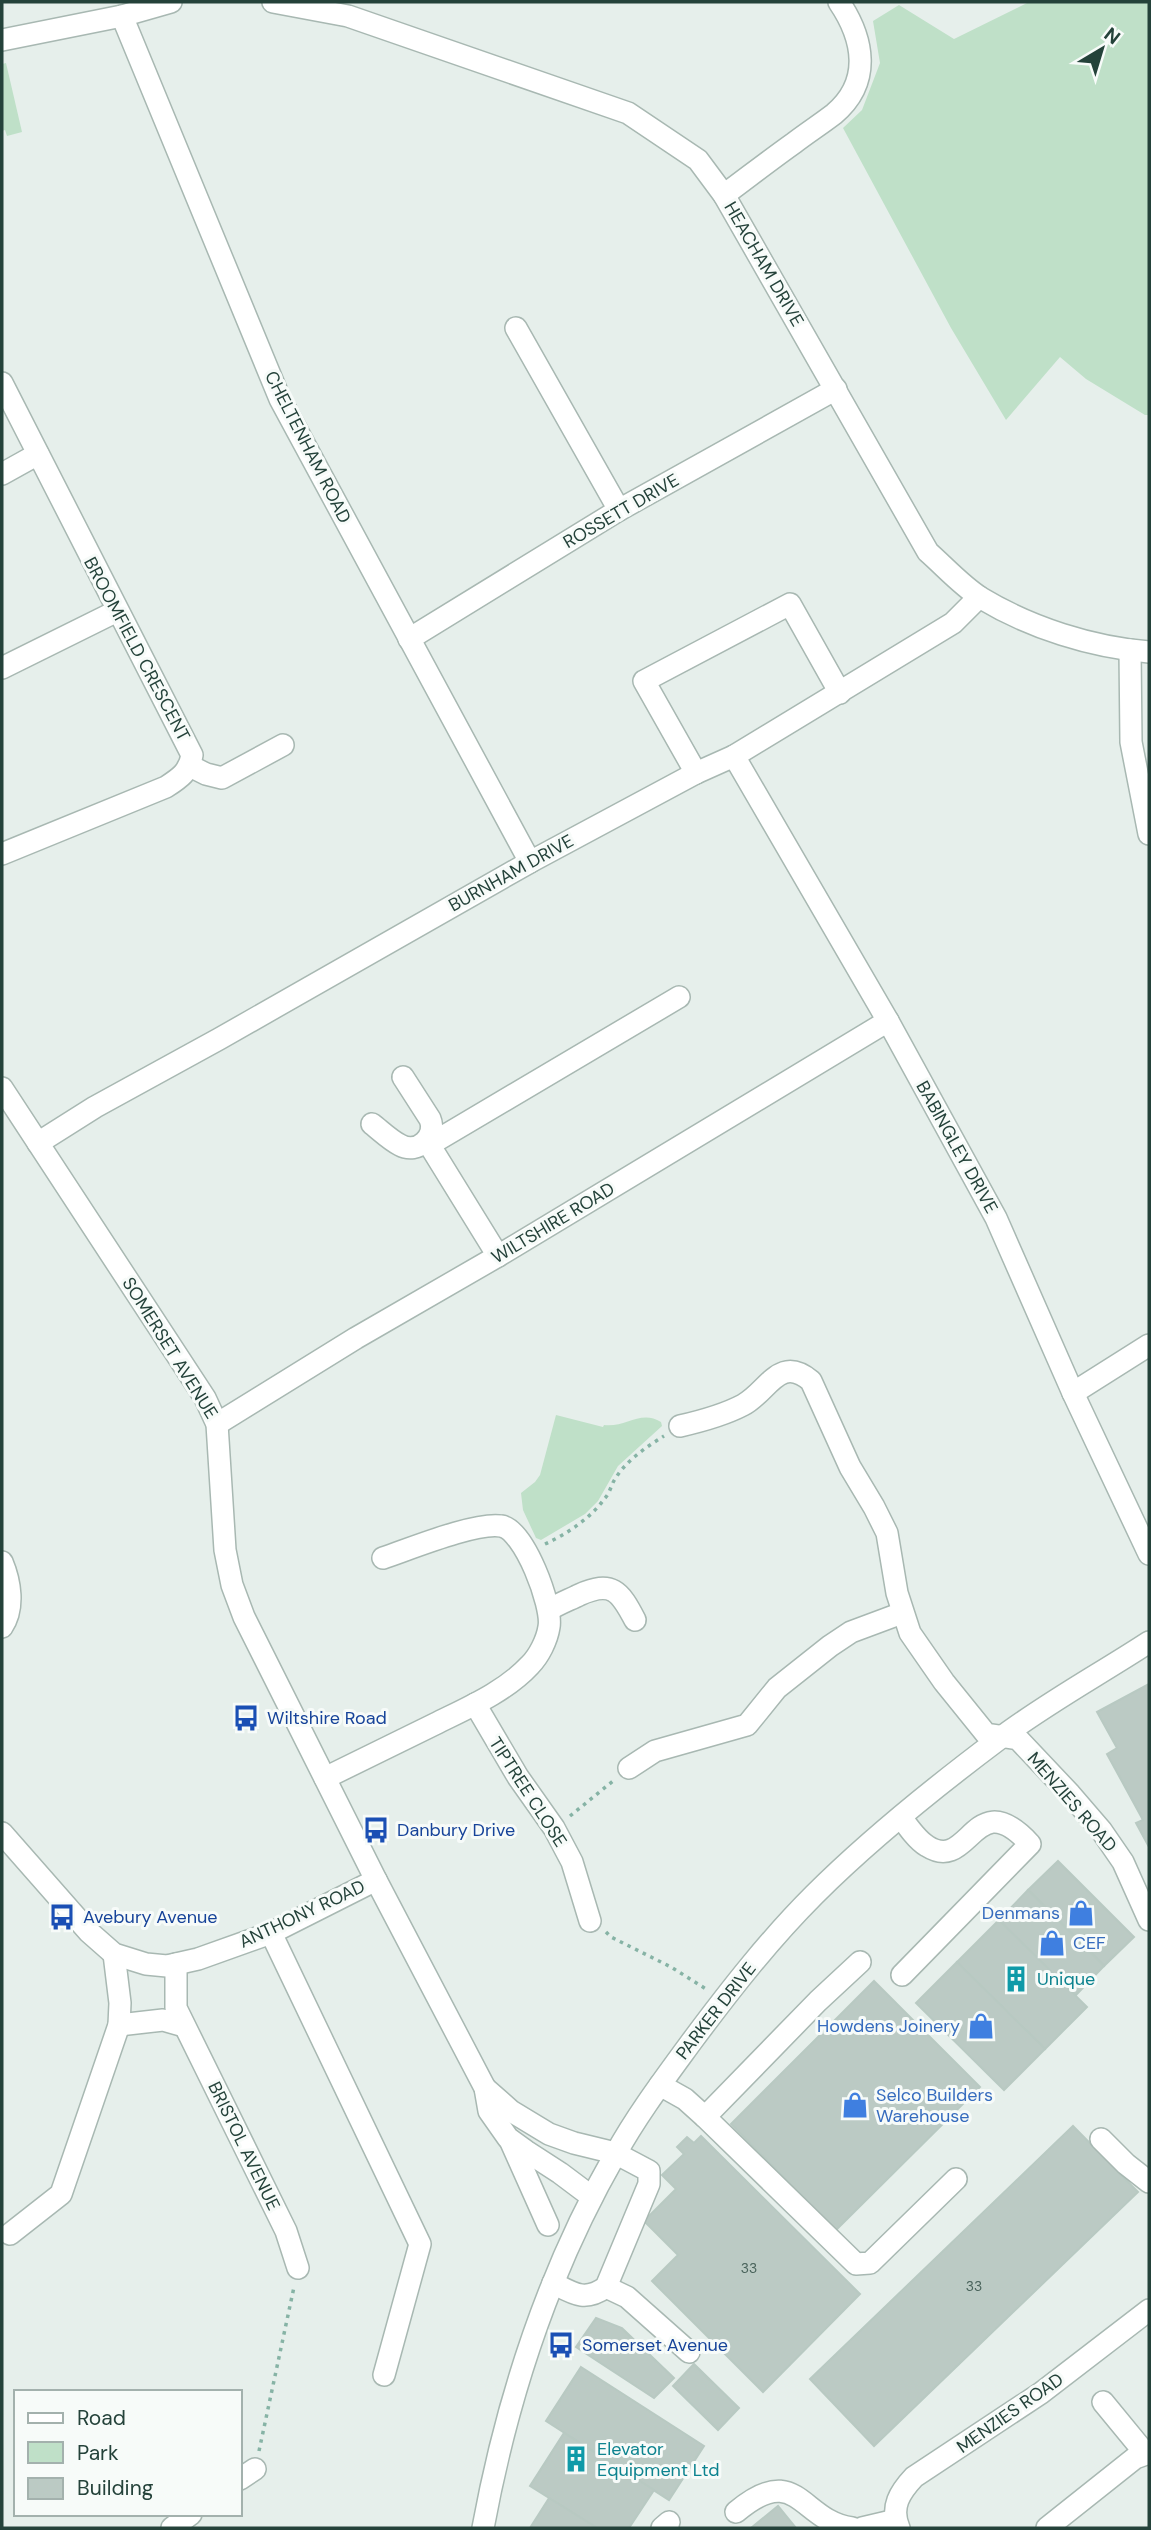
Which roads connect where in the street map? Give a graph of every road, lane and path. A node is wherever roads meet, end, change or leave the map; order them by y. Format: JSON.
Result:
{"nodes":[{"id":1,"x":171,"y":2,"type":"edge"},
{"id":2,"x":273,"y":2,"type":"edge"},
{"id":3,"x":839,"y":2,"type":"edge"},
{"id":4,"x":122,"y":16,"type":"junction"},
{"id":5,"x":2,"y":40,"type":"edge"},
{"id":6,"x":724,"y":195,"type":"junction"},
{"id":7,"x":516,"y":328,"type":"dead end"},
{"id":8,"x":2,"y":383,"type":"edge"},
{"id":9,"x":836,"y":389,"type":"junction"},
{"id":10,"x":38,"y":454,"type":"junction"},
{"id":11,"x":2,"y":474,"type":"edge"},
{"id":12,"x":619,"y":510,"type":"junction"},
{"id":13,"x":979,"y":597,"type":"junction"},
{"id":14,"x":117,"y":611,"type":"junction"},
{"id":15,"x":409,"y":639,"type":"junction"},
{"id":16,"x":1139,"y":651,"type":"edge"},
{"id":17,"x":2,"y":668,"type":"edge"},
{"id":18,"x":840,"y":693,"type":"junction"},
{"id":19,"x":283,"y":745,"type":"dead end"},
{"id":20,"x":734,"y":756,"type":"junction"},
{"id":21,"x":190,"y":766,"type":"junction"},
{"id":22,"x":696,"y":773,"type":"junction"},
{"id":23,"x":1149,"y":834,"type":"edge"},
{"id":24,"x":2,"y":854,"type":"edge"},
{"id":25,"x":530,"y":862,"type":"junction"},
{"id":26,"x":679,"y":997,"type":"dead end"},
{"id":27,"x":888,"y":1021,"type":"junction"},
{"id":28,"x":403,"y":1077,"type":"dead end"},
{"id":29,"x":2,"y":1088,"type":"edge"},
{"id":30,"x":372,"y":1124,"type":"dead end"},
{"id":31,"x":38,"y":1143,"type":"junction"},
{"id":32,"x":428,"y":1143,"type":"junction"},
{"id":33,"x":498,"y":1256,"type":"junction"},
{"id":34,"x":1149,"y":1345,"type":"edge"},
{"id":35,"x":1073,"y":1393,"type":"junction"},
{"id":36,"x":217,"y":1424,"type":"junction"},
{"id":37,"x":680,"y":1426,"type":"joint"},
{"id":38,"x":525,"y":1552,"type":"junction"},
{"id":39,"x":1149,"y":1554,"type":"edge"},
{"id":40,"x":383,"y":1558,"type":"dead end"},
{"id":41,"x":2,"y":1562,"type":"edge"},
{"id":42,"x":549,"y":1610,"type":"junction"},
{"id":43,"x":902,"y":1614,"type":"junction"},
{"id":44,"x":635,"y":1620,"type":"dead end"},
{"id":45,"x":2,"y":1627,"type":"edge"},
{"id":46,"x":1149,"y":1642,"type":"edge"},
{"id":47,"x":475,"y":1704,"type":"junction"},
{"id":48,"x":1000,"y":1737,"type":"junction"},
{"id":49,"x":629,"y":1768,"type":"joint"},
{"id":50,"x":325,"y":1778,"type":"junction"},
{"id":51,"x":901,"y":1818,"type":"junction"},
{"id":52,"x":554,"y":1828,"type":"junction"},
{"id":53,"x":2,"y":1833,"type":"edge"},
{"id":54,"x":376,"y":1880,"type":"junction"},
{"id":55,"x":1149,"y":1920,"type":"edge"},
{"id":56,"x":590,"y":1922,"type":"joint"},
{"id":57,"x":271,"y":1933,"type":"junction"},
{"id":58,"x":114,"y":1954,"type":"junction"},
{"id":59,"x":860,"y":1962,"type":"dead end"},
{"id":60,"x":176,"y":1964,"type":"junction"},
{"id":61,"x":902,"y":1975,"type":"dead end"},
{"id":62,"x":723,"y":1999,"type":"junction"},
{"id":63,"x":119,"y":2025,"type":"junction"},
{"id":64,"x":184,"y":2026,"type":"junction"},
{"id":65,"x":660,"y":2085,"type":"junction"},
{"id":66,"x":485,"y":2088,"type":"junction"},
{"id":67,"x":705,"y":2117,"type":"junction"},
{"id":68,"x":509,"y":2138,"type":"junction"},
{"id":69,"x":1101,"y":2139,"type":"dead end"},
{"id":70,"x":615,"y":2153,"type":"junction"},
{"id":71,"x":956,"y":2179,"type":"dead end"},
{"id":72,"x":1149,"y":2182,"type":"edge"},
{"id":73,"x":592,"y":2197,"type":"junction"},
{"id":74,"x":548,"y":2225,"type":"dead end"},
{"id":75,"x":10,"y":2234,"type":"dead end"},
{"id":76,"x":298,"y":2268,"type":"joint"},
{"id":77,"x":553,"y":2283,"type":"junction"},
{"id":78,"x":606,"y":2287,"type":"junction"},
{"id":79,"x":1149,"y":2310,"type":"edge"},
{"id":80,"x":689,"y":2351,"type":"dead end"},
{"id":81,"x":384,"y":2375,"type":"dead end"},
{"id":82,"x":1103,"y":2402,"type":"dead end"},
{"id":83,"x":1147,"y":2453,"type":"edge"},
{"id":84,"x":247,"y":2474,"type":"edge"},
{"id":85,"x":736,"y":2512,"type":"dead end"},
{"id":86,"x":188,"y":2516,"type":"edge"},
{"id":87,"x":897,"y":2524,"type":"edge"},
{"id":88,"x":172,"y":2528,"type":"edge"},
{"id":89,"x":483,"y":2528,"type":"edge"},
{"id":90,"x":852,"y":2528,"type":"edge"},
{"id":91,"x":862,"y":2528,"type":"edge"},
{"id":92,"x":1047,"y":2528,"type":"edge"}],
"edges":[{"from":1,"to":4,"type":"street"},
{"from":2,"to":6,"type":"street","name":"HEACHAM DRIVE"},
{"from":3,"to":6,"type":"street"},
{"from":4,"to":5,"type":"street"},
{"from":4,"to":15,"type":"street","name":"CHELTENHAM ROAD"},
{"from":6,"to":9,"type":"street","name":"HEACHAM DRIVE"},
{"from":7,"to":12,"type":"street"},
{"from":8,"to":10,"type":"street","name":"BROOMFIELD CRESCENT"},
{"from":9,"to":12,"type":"street","name":"ROSSETT DRIVE"},
{"from":9,"to":13,"type":"street","name":"HEACHAM DRIVE"},
{"from":10,"to":11,"type":"street"},
{"from":10,"to":14,"type":"street","name":"BROOMFIELD CRESCENT"},
{"from":12,"to":15,"type":"street","name":"ROSSETT DRIVE"},
{"from":13,"to":16,"type":"street","name":"HEACHAM DRIVE"},
{"from":13,"to":18,"type":"street","name":"BURNHAM DRIVE"},
{"from":14,"to":17,"type":"street"},
{"from":14,"to":21,"type":"street","name":"BROOMFIELD CRESCENT"},
{"from":15,"to":25,"type":"street","name":"CHELTENHAM ROAD"},
{"from":16,"to":23,"type":"street"},
{"from":18,"to":20,"type":"street","name":"BURNHAM DRIVE"},
{"from":18,"to":22,"type":"street"},
{"from":19,"to":21,"type":"street"},
{"from":20,"to":22,"type":"street","name":"BURNHAM DRIVE"},
{"from":20,"to":27,"type":"street","name":"BABINGLEY DRIVE"},
{"from":21,"to":24,"type":"street","name":"BROOMFIELD CRESCENT"},
{"from":22,"to":25,"type":"street","name":"BURNHAM DRIVE"},
{"from":25,"to":31,"type":"street","name":"BURNHAM DRIVE"},
{"from":26,"to":32,"type":"street"},
{"from":27,"to":33,"type":"street","name":"WILTSHIRE ROAD"},
{"from":27,"to":35,"type":"street","name":"BABINGLEY DRIVE"},
{"from":28,"to":32,"type":"street"},
{"from":29,"to":31,"type":"street","name":"SOMERSET AVENUE"},
{"from":30,"to":32,"type":"street"},
{"from":31,"to":36,"type":"street","name":"SOMERSET AVENUE"},
{"from":32,"to":33,"type":"street"},
{"from":33,"to":36,"type":"street","name":"WILTSHIRE ROAD"},
{"from":34,"to":35,"type":"street"},
{"from":35,"to":39,"type":"street","name":"BABINGLEY DRIVE"},
{"from":36,"to":50,"type":"street","name":"SOMERSET AVENUE"},
{"from":37,"to":38,"type":"path"},
{"from":37,"to":43,"type":"street","name":"MENZIES ROAD"},
{"from":38,"to":40,"type":"street"},
{"from":38,"to":42,"type":"street"},
{"from":41,"to":45,"type":"street"},
{"from":42,"to":44,"type":"street"},
{"from":42,"to":47,"type":"street"},
{"from":43,"to":48,"type":"street","name":"MENZIES ROAD"},
{"from":43,"to":49,"type":"street"},
{"from":46,"to":48,"type":"street","name":"PARKER DRIVE"},
{"from":47,"to":50,"type":"street"},
{"from":47,"to":52,"type":"street","name":"TIPTREE CLOSE"},
{"from":48,"to":51,"type":"street","name":"PARKER DRIVE"},
{"from":48,"to":55,"type":"street","name":"MENZIES ROAD"},
{"from":49,"to":52,"type":"path"},
{"from":50,"to":54,"type":"street","name":"SOMERSET AVENUE"},
{"from":51,"to":61,"type":"street"},
{"from":51,"to":62,"type":"street","name":"PARKER DRIVE"},
{"from":52,"to":56,"type":"street","name":"TIPTREE CLOSE"},
{"from":53,"to":58,"type":"street"},
{"from":54,"to":57,"type":"street","name":"ANTHONY ROAD"},
{"from":54,"to":66,"type":"street","name":"SOMERSET AVENUE"},
{"from":56,"to":62,"type":"path"},
{"from":57,"to":60,"type":"street","name":"ANTHONY ROAD"},
{"from":57,"to":81,"type":"street"},
{"from":58,"to":60,"type":"street","name":"ANTHONY ROAD"},
{"from":58,"to":63,"type":"street"},
{"from":59,"to":67,"type":"street"},
{"from":60,"to":64,"type":"street","name":"BRISTOL AVENUE"},
{"from":62,"to":65,"type":"street","name":"PARKER DRIVE"},
{"from":63,"to":64,"type":"street"},
{"from":63,"to":75,"type":"street"},
{"from":64,"to":76,"type":"street","name":"BRISTOL AVENUE"},
{"from":65,"to":67,"type":"street"},
{"from":65,"to":70,"type":"street","name":"PARKER DRIVE"},
{"from":66,"to":68,"type":"street","name":"SOMERSET AVENUE"},
{"from":66,"to":70,"type":"street","name":"SOMERSET AVENUE"},
{"from":67,"to":71,"type":"street"},
{"from":68,"to":73,"type":"street","name":"SOMERSET AVENUE"},
{"from":68,"to":74,"type":"street","name":"SOMERSET AVENUE"},
{"from":69,"to":72,"type":"street"},
{"from":70,"to":73,"type":"street","name":"PARKER DRIVE"},
{"from":70,"to":78,"type":"street","name":"SOMERSET AVENUE"},
{"from":73,"to":77,"type":"street","name":"PARKER DRIVE"},
{"from":76,"to":84,"type":"path"},
{"from":77,"to":78,"type":"street"},
{"from":77,"to":89,"type":"street","name":"PARKER DRIVE"},
{"from":78,"to":80,"type":"street"},
{"from":79,"to":87,"type":"street","name":"MENZIES ROAD"},
{"from":82,"to":83,"type":"street"},
{"from":83,"to":92,"type":"street"},
{"from":85,"to":90,"type":"street"},
{"from":86,"to":88,"type":"street"},
{"from":87,"to":91,"type":"street"}]}
